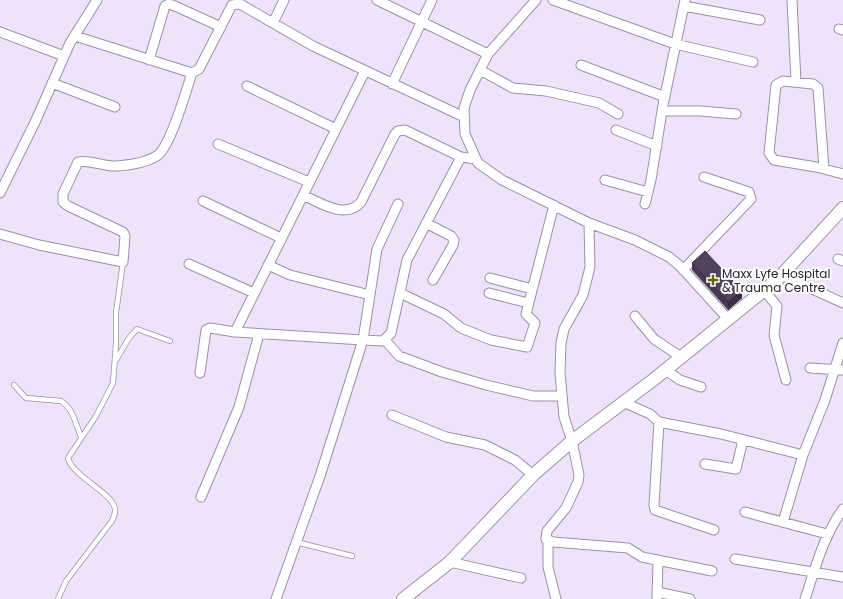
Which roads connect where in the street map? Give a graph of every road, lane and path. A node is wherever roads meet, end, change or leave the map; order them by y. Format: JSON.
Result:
{"nodes":[{"id":1,"x":97,"y":0,"type":"edge"},
{"id":2,"x":284,"y":0,"type":"edge"},
{"id":3,"x":377,"y":0,"type":"edge"},
{"id":4,"x":432,"y":0,"type":"edge"},
{"id":5,"x":534,"y":0,"type":"edge"},
{"id":6,"x":553,"y":0,"type":"edge"},
{"id":7,"x":792,"y":0,"type":"edge"},
{"id":8,"x":684,"y":3,"type":"edge"},
{"id":9,"x":760,"y":20,"type":"dead end"},
{"id":10,"x":273,"y":23,"type":"junction"},
{"id":11,"x":421,"y":23,"type":"junction"},
{"id":12,"x":221,"y":26,"type":"junction"},
{"id":13,"x":0,"y":32,"type":"edge"},
{"id":14,"x":75,"y":36,"type":"junction"},
{"id":15,"x":675,"y":44,"type":"junction"},
{"id":16,"x":488,"y":54,"type":"junction"},
{"id":17,"x":64,"y":56,"type":"junction"},
{"id":18,"x":149,"y":60,"type":"junction"},
{"id":19,"x":753,"y":62,"type":"dead end"},
{"id":20,"x":581,"y":66,"type":"dead end"},
{"id":21,"x":480,"y":70,"type":"junction"},
{"id":22,"x":365,"y":71,"type":"junction"},
{"id":23,"x":192,"y":73,"type":"junction"},
{"id":24,"x":796,"y":82,"type":"junction"},
{"id":25,"x":52,"y":83,"type":"junction"},
{"id":26,"x":392,"y":84,"type":"junction"},
{"id":27,"x":247,"y":86,"type":"dead end"},
{"id":28,"x":665,"y":97,"type":"junction"},
{"id":29,"x":114,"y":107,"type":"dead end"},
{"id":30,"x":662,"y":110,"type":"junction"},
{"id":31,"x":618,"y":114,"type":"dead end"},
{"id":32,"x":736,"y":114,"type":"dead end"},
{"id":33,"x":464,"y":117,"type":"junction"},
{"id":34,"x":336,"y":129,"type":"junction"},
{"id":35,"x":616,"y":130,"type":"dead end"},
{"id":36,"x":218,"y":144,"type":"dead end"},
{"id":37,"x":657,"y":146,"type":"junction"},
{"id":38,"x":461,"y":157,"type":"junction"},
{"id":39,"x":476,"y":159,"type":"junction"},
{"id":40,"x":824,"y":169,"type":"junction"},
{"id":41,"x":843,"y":174,"type":"edge"},
{"id":42,"x":704,"y":177,"type":"dead end"},
{"id":43,"x":604,"y":180,"type":"dead end"},
{"id":44,"x":309,"y":182,"type":"junction"},
{"id":45,"x":648,"y":192,"type":"junction"},
{"id":46,"x":0,"y":193,"type":"edge"},
{"id":47,"x":303,"y":195,"type":"junction"},
{"id":48,"x":203,"y":201,"type":"dead end"},
{"id":49,"x":398,"y":204,"type":"dead end"},
{"id":50,"x":645,"y":204,"type":"dead end"},
{"id":51,"x":554,"y":205,"type":"junction"},
{"id":52,"x":843,"y":208,"type":"edge"},
{"id":53,"x":426,"y":223,"type":"junction"},
{"id":54,"x":589,"y":223,"type":"junction"},
{"id":55,"x":0,"y":234,"type":"edge"},
{"id":56,"x":281,"y":238,"type":"junction"},
{"id":57,"x":123,"y":262,"type":"junction"},
{"id":58,"x":189,"y":264,"type":"dead end"},
{"id":59,"x":268,"y":265,"type":"junction"},
{"id":60,"x":683,"y":270,"type":"junction"},
{"id":61,"x":781,"y":275,"type":"junction"},
{"id":62,"x":490,"y":278,"type":"dead end"},
{"id":63,"x":433,"y":280,"type":"dead end"},
{"id":64,"x":532,"y":289,"type":"junction"},
{"id":65,"x":764,"y":290,"type":"junction"},
{"id":66,"x":254,"y":293,"type":"junction"},
{"id":67,"x":400,"y":293,"type":"junction"},
{"id":68,"x":489,"y":293,"type":"dead end"},
{"id":69,"x":370,"y":295,"type":"junction"},
{"id":70,"x":528,"y":303,"type":"junction"},
{"id":71,"x":843,"y":303,"type":"edge"},
{"id":72,"x":635,"y":316,"type":"dead end"},
{"id":73,"x":728,"y":318,"type":"junction"},
{"id":74,"x":235,"y":332,"type":"junction"},
{"id":75,"x":259,"y":334,"type":"junction"},
{"id":76,"x":363,"y":340,"type":"junction"},
{"id":77,"x":385,"y":340,"type":"junction"},
{"id":78,"x":170,"y":341,"type":"dead end"},
{"id":79,"x":843,"y":343,"type":"edge"},
{"id":80,"x":681,"y":357,"type":"junction"},
{"id":81,"x":116,"y":362,"type":"junction"},
{"id":82,"x":810,"y":368,"type":"dead end"},
{"id":83,"x":839,"y":369,"type":"edge"},
{"id":84,"x":665,"y":370,"type":"junction"},
{"id":85,"x":200,"y":373,"type":"dead end"},
{"id":86,"x":786,"y":380,"type":"dead end"},
{"id":87,"x":14,"y":385,"type":"dead end"},
{"id":88,"x":701,"y":387,"type":"dead end"},
{"id":89,"x":562,"y":396,"type":"junction"},
{"id":90,"x":623,"y":402,"type":"junction"},
{"id":91,"x":392,"y":415,"type":"dead end"},
{"id":92,"x":659,"y":422,"type":"junction"},
{"id":93,"x":81,"y":437,"type":"junction"},
{"id":94,"x":743,"y":440,"type":"junction"},
{"id":95,"x":572,"y":441,"type":"junction"},
{"id":96,"x":803,"y":455,"type":"junction"},
{"id":97,"x":705,"y":464,"type":"dead end"},
{"id":98,"x":533,"y":475,"type":"junction"},
{"id":99,"x":201,"y":497,"type":"dead end"},
{"id":100,"x":843,"y":509,"type":"edge"},
{"id":101,"x":745,"y":512,"type":"dead end"},
{"id":102,"x":783,"y":522,"type":"junction"},
{"id":103,"x":714,"y":530,"type":"dead end"},
{"id":104,"x":827,"y":534,"type":"junction"},
{"id":105,"x":548,"y":541,"type":"junction"},
{"id":106,"x":296,"y":542,"type":"junction"},
{"id":107,"x":352,"y":556,"type":"dead end"},
{"id":108,"x":735,"y":559,"type":"dead end"},
{"id":109,"x":658,"y":561,"type":"junction"},
{"id":110,"x":450,"y":562,"type":"junction"},
{"id":111,"x":712,"y":571,"type":"dead end"},
{"id":112,"x":814,"y":572,"type":"junction"},
{"id":113,"x":843,"y":577,"type":"edge"},
{"id":114,"x":521,"y":578,"type":"dead end"},
{"id":115,"x":657,"y":596,"type":"edge"},
{"id":116,"x":58,"y":599,"type":"edge"},
{"id":117,"x":276,"y":599,"type":"edge"},
{"id":118,"x":402,"y":599,"type":"edge"},
{"id":119,"x":556,"y":599,"type":"edge"},
{"id":120,"x":690,"y":599,"type":"edge"},
{"id":121,"x":805,"y":599,"type":"edge"}],
"edges":[{"from":1,"to":14,"type":"street"},
{"from":2,"to":10,"type":"street"},
{"from":3,"to":11,"type":"street"},
{"from":4,"to":11,"type":"street"},
{"from":5,"to":16,"type":"street"},
{"from":6,"to":15,"type":"street"},
{"from":7,"to":24,"type":"street"},
{"from":8,"to":9,"type":"street"},
{"from":8,"to":15,"type":"street"},
{"from":10,"to":12,"type":"street"},
{"from":10,"to":22,"type":"street"},
{"from":11,"to":16,"type":"street"},
{"from":11,"to":26,"type":"street"},
{"from":12,"to":18,"type":"street"},
{"from":12,"to":23,"type":"street"},
{"from":13,"to":17,"type":"street"},
{"from":14,"to":17,"type":"street"},
{"from":14,"to":18,"type":"street"},
{"from":15,"to":19,"type":"street"},
{"from":15,"to":28,"type":"street"},
{"from":16,"to":21,"type":"street"},
{"from":17,"to":25,"type":"street"},
{"from":18,"to":23,"type":"street"},
{"from":20,"to":28,"type":"street"},
{"from":21,"to":31,"type":"street"},
{"from":21,"to":33,"type":"street"},
{"from":22,"to":26,"type":"street"},
{"from":22,"to":34,"type":"street"},
{"from":23,"to":57,"type":"street"},
{"from":24,"to":40,"type":"street"},
{"from":24,"to":40,"type":"street"},
{"from":25,"to":29,"type":"street"},
{"from":25,"to":46,"type":"street"},
{"from":26,"to":33,"type":"street"},
{"from":27,"to":34,"type":"street"},
{"from":28,"to":30,"type":"street"},
{"from":30,"to":32,"type":"street"},
{"from":30,"to":37,"type":"street"},
{"from":33,"to":39,"type":"street"},
{"from":34,"to":44,"type":"street"},
{"from":35,"to":37,"type":"street"},
{"from":36,"to":44,"type":"street"},
{"from":37,"to":45,"type":"street"},
{"from":38,"to":39,"type":"street"},
{"from":38,"to":47,"type":"street"},
{"from":38,"to":53,"type":"street"},
{"from":39,"to":51,"type":"street"},
{"from":40,"to":41,"type":"street"},
{"from":42,"to":60,"type":"street"},
{"from":43,"to":45,"type":"street"},
{"from":44,"to":47,"type":"street"},
{"from":45,"to":50,"type":"street"},
{"from":47,"to":56,"type":"street"},
{"from":48,"to":56,"type":"street"},
{"from":49,"to":69,"type":"street"},
{"from":51,"to":54,"type":"street"},
{"from":51,"to":64,"type":"street"},
{"from":52,"to":61,"type":"street"},
{"from":53,"to":63,"type":"street"},
{"from":53,"to":67,"type":"street"},
{"from":54,"to":60,"type":"street"},
{"from":54,"to":89,"type":"street"},
{"from":55,"to":57,"type":"street"},
{"from":56,"to":59,"type":"street"},
{"from":57,"to":81,"type":"lane"},
{"from":58,"to":66,"type":"street"},
{"from":59,"to":66,"type":"street"},
{"from":59,"to":69,"type":"street"},
{"from":60,"to":73,"type":"street"},
{"from":61,"to":65,"type":"street"},
{"from":61,"to":71,"type":"street"},
{"from":62,"to":64,"type":"street"},
{"from":64,"to":70,"type":"street"},
{"from":65,"to":73,"type":"street"},
{"from":65,"to":86,"type":"street"},
{"from":66,"to":74,"type":"street"},
{"from":67,"to":70,"type":"street"},
{"from":67,"to":77,"type":"street"},
{"from":68,"to":70,"type":"street"},
{"from":69,"to":76,"type":"street"},
{"from":72,"to":80,"type":"street"},
{"from":73,"to":80,"type":"street"},
{"from":74,"to":75,"type":"street"},
{"from":74,"to":85,"type":"street"},
{"from":75,"to":76,"type":"street"},
{"from":75,"to":99,"type":"street"},
{"from":76,"to":77,"type":"street"},
{"from":76,"to":106,"type":"street"},
{"from":77,"to":89,"type":"street"},
{"from":78,"to":81,"type":"lane"},
{"from":79,"to":83,"type":"street"},
{"from":80,"to":84,"type":"street"},
{"from":81,"to":93,"type":"lane"},
{"from":82,"to":83,"type":"street"},
{"from":83,"to":96,"type":"street"},
{"from":84,"to":88,"type":"street"},
{"from":84,"to":90,"type":"street"},
{"from":87,"to":93,"type":"lane"},
{"from":89,"to":95,"type":"street"},
{"from":90,"to":92,"type":"street"},
{"from":90,"to":95,"type":"street"},
{"from":91,"to":98,"type":"street"},
{"from":92,"to":94,"type":"street"},
{"from":92,"to":103,"type":"street"},
{"from":93,"to":116,"type":"lane"},
{"from":94,"to":96,"type":"street"},
{"from":94,"to":97,"type":"street"},
{"from":95,"to":98,"type":"street"},
{"from":95,"to":105,"type":"street"},
{"from":96,"to":102,"type":"street"},
{"from":98,"to":110,"type":"street"},
{"from":100,"to":104,"type":"street"},
{"from":101,"to":102,"type":"street"},
{"from":102,"to":104,"type":"street"},
{"from":104,"to":112,"type":"street"},
{"from":105,"to":109,"type":"street"},
{"from":105,"to":119,"type":"street"},
{"from":106,"to":107,"type":"lane"},
{"from":106,"to":117,"type":"street"},
{"from":108,"to":112,"type":"street"},
{"from":109,"to":111,"type":"street"},
{"from":109,"to":115,"type":"street"},
{"from":110,"to":114,"type":"street"},
{"from":110,"to":118,"type":"street"},
{"from":112,"to":113,"type":"street"},
{"from":112,"to":121,"type":"street"},
{"from":115,"to":120,"type":"street"}]}
